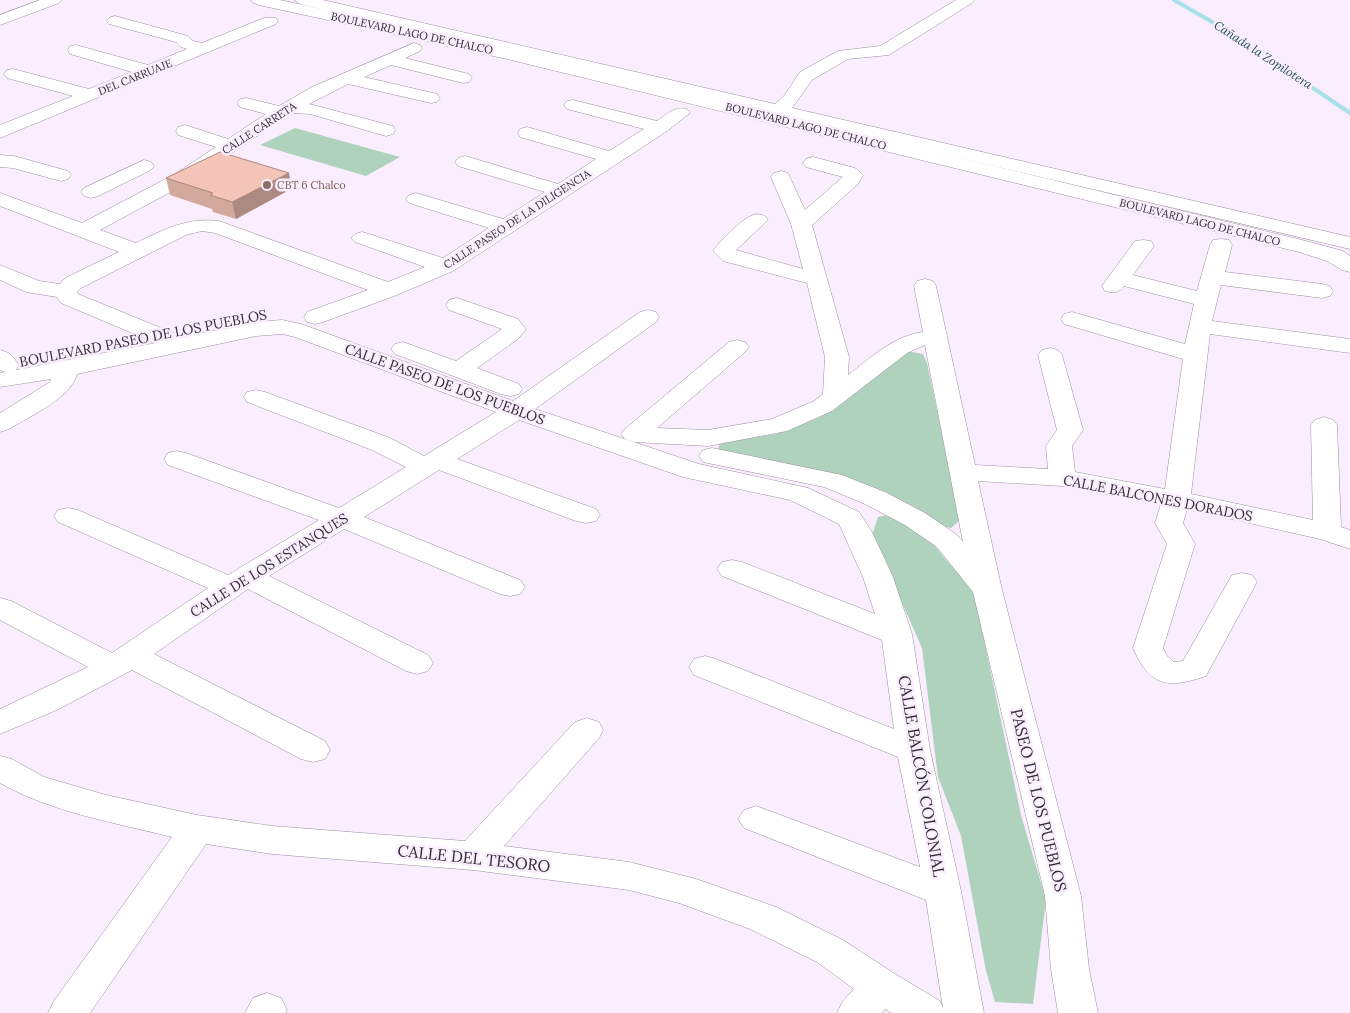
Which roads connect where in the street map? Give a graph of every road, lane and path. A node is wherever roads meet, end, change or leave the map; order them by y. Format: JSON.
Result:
{"nodes":[{"id":1,"x":33,"y":0,"type":"edge"},
{"id":2,"x":54,"y":0,"type":"edge"},
{"id":3,"x":259,"y":0,"type":"edge"},
{"id":4,"x":302,"y":0,"type":"edge"},
{"id":5,"x":967,"y":0,"type":"edge"},
{"id":6,"x":0,"y":12,"type":"edge"},
{"id":7,"x":0,"y":20,"type":"edge"},
{"id":8,"x":114,"y":21,"type":"dead end"},
{"id":9,"x":270,"y":21,"type":"dead end"},
{"id":10,"x":203,"y":48,"type":"junction"},
{"id":11,"x":414,"y":48,"type":"dead end"},
{"id":12,"x":76,"y":50,"type":"dead end"},
{"id":13,"x":388,"y":59,"type":"junction"},
{"id":14,"x":149,"y":71,"type":"junction"},
{"id":15,"x":13,"y":74,"type":"dead end"},
{"id":16,"x":346,"y":78,"type":"junction"},
{"id":17,"x":463,"y":78,"type":"dead end"},
{"id":18,"x":90,"y":95,"type":"junction"},
{"id":19,"x":431,"y":98,"type":"dead end"},
{"id":20,"x":246,"y":103,"type":"dead end"},
{"id":21,"x":574,"y":105,"type":"dead end"},
{"id":22,"x":285,"y":110,"type":"junction"},
{"id":23,"x":778,"y":110,"type":"junction"},
{"id":24,"x":681,"y":113,"type":"dead end"},
{"id":25,"x":5,"y":125,"type":"edge"},
{"id":26,"x":660,"y":127,"type":"junction"},
{"id":27,"x":386,"y":130,"type":"dead end"},
{"id":28,"x":185,"y":131,"type":"dead end"},
{"id":29,"x":527,"y":134,"type":"dead end"},
{"id":30,"x":232,"y":146,"type":"junction"},
{"id":31,"x":612,"y":158,"type":"junction"},
{"id":32,"x":0,"y":161,"type":"edge"},
{"id":33,"x":465,"y":162,"type":"dead end"},
{"id":34,"x":813,"y":163,"type":"dead end"},
{"id":35,"x":61,"y":175,"type":"dead end"},
{"id":36,"x":781,"y":177,"type":"dead end"},
{"id":37,"x":182,"y":178,"type":"junction"},
{"id":38,"x":561,"y":191,"type":"junction"},
{"id":39,"x":91,"y":192,"type":"dead end"},
{"id":40,"x":416,"y":199,"type":"dead end"},
{"id":41,"x":0,"y":200,"type":"edge"},
{"id":42,"x":758,"y":220,"type":"dead end"},
{"id":43,"x":801,"y":224,"type":"junction"},
{"id":44,"x":506,"y":227,"type":"junction"},
{"id":45,"x":82,"y":231,"type":"junction"},
{"id":46,"x":362,"y":238,"type":"dead end"},
{"id":47,"x":1350,"y":243,"type":"edge"},
{"id":48,"x":1222,"y":245,"type":"dead end"},
{"id":49,"x":1143,"y":246,"type":"dead end"},
{"id":50,"x":136,"y":251,"type":"junction"},
{"id":51,"x":1350,"y":265,"type":"edge"},
{"id":52,"x":445,"y":266,"type":"junction"},
{"id":53,"x":0,"y":272,"type":"edge"},
{"id":54,"x":818,"y":280,"type":"junction"},
{"id":55,"x":925,"y":286,"type":"dead end"},
{"id":56,"x":1209,"y":288,"type":"junction"},
{"id":57,"x":389,"y":290,"type":"junction"},
{"id":58,"x":65,"y":291,"type":"junction"},
{"id":59,"x":1322,"y":291,"type":"dead end"},
{"id":60,"x":457,"y":305,"type":"dead end"},
{"id":61,"x":315,"y":317,"type":"junction"},
{"id":62,"x":648,"y":317,"type":"dead end"},
{"id":63,"x":1072,"y":319,"type":"dead end"},
{"id":64,"x":1199,"y":326,"type":"junction"},
{"id":65,"x":935,"y":337,"type":"junction"},
{"id":66,"x":172,"y":341,"type":"junction"},
{"id":67,"x":1350,"y":346,"type":"edge"},
{"id":68,"x":737,"y":347,"type":"dead end"},
{"id":69,"x":1050,"y":355,"type":"dead end"},
{"id":70,"x":1196,"y":355,"type":"junction"},
{"id":71,"x":2,"y":367,"type":"edge"},
{"id":72,"x":66,"y":369,"type":"junction"},
{"id":73,"x":460,"y":369,"type":"junction"},
{"id":74,"x":835,"y":396,"type":"junction"},
{"id":75,"x":256,"y":397,"type":"dead end"},
{"id":76,"x":525,"y":405,"type":"junction"},
{"id":77,"x":2,"y":420,"type":"edge"},
{"id":78,"x":1324,"y":425,"type":"dead end"},
{"id":79,"x":634,"y":434,"type":"junction"},
{"id":80,"x":701,"y":454,"type":"junction"},
{"id":81,"x":176,"y":458,"type":"dead end"},
{"id":82,"x":431,"y":463,"type":"junction"},
{"id":83,"x":963,"y":472,"type":"junction"},
{"id":84,"x":1062,"y":478,"type":"junction"},
{"id":85,"x":875,"y":498,"type":"junction"},
{"id":86,"x":1178,"y":499,"type":"junction"},
{"id":87,"x":586,"y":515,"type":"dead end"},
{"id":88,"x":68,"y":516,"type":"dead end"},
{"id":89,"x":342,"y":518,"type":"junction"},
{"id":90,"x":849,"y":518,"type":"junction"},
{"id":91,"x":1338,"y":536,"type":"edge"},
{"id":92,"x":732,"y":569,"type":"dead end"},
{"id":93,"x":238,"y":582,"type":"junction"},
{"id":94,"x":1242,"y":582,"type":"dead end"},
{"id":95,"x":510,"y":587,"type":"dead end"},
{"id":96,"x":987,"y":590,"type":"junction"},
{"id":97,"x":0,"y":608,"type":"edge"},
{"id":98,"x":897,"y":634,"type":"junction"},
{"id":99,"x":122,"y":661,"type":"junction"},
{"id":100,"x":417,"y":662,"type":"dead end"},
{"id":101,"x":705,"y":667,"type":"dead end"},
{"id":102,"x":0,"y":722,"type":"edge"},
{"id":103,"x":587,"y":730,"type":"dead end"},
{"id":104,"x":313,"y":750,"type":"dead end"},
{"id":105,"x":913,"y":750,"type":"junction"},
{"id":106,"x":0,"y":768,"type":"edge"},
{"id":107,"x":756,"y":819,"type":"dead end"},
{"id":108,"x":197,"y":829,"type":"junction"},
{"id":109,"x":473,"y":856,"type":"junction"},
{"id":110,"x":943,"y":891,"type":"junction"},
{"id":111,"x":869,"y":999,"type":"edge"},
{"id":112,"x":68,"y":1013,"type":"edge"},
{"id":113,"x":926,"y":1013,"type":"edge"},
{"id":114,"x":964,"y":1013,"type":"edge"},
{"id":115,"x":1078,"y":1013,"type":"edge"}],
"edges":[{"from":1,"to":6,"type":"street"},
{"from":2,"to":7,"type":"street"},
{"from":3,"to":51,"type":"street","name":"BOULEVARD LAGO DE CHALCO"},
{"from":4,"to":23,"type":"street"},
{"from":5,"to":23,"type":"street"},
{"from":8,"to":10,"type":"street"},
{"from":9,"to":10,"type":"street","name":"DEL CARRUAJE"},
{"from":10,"to":14,"type":"street","name":"DEL CARRUAJE"},
{"from":11,"to":13,"type":"street","name":"CALLE CARRETA"},
{"from":12,"to":14,"type":"street"},
{"from":13,"to":16,"type":"street","name":"CALLE CARRETA"},
{"from":13,"to":17,"type":"street"},
{"from":14,"to":18,"type":"street","name":"DEL CARRUAJE"},
{"from":15,"to":18,"type":"street"},
{"from":16,"to":19,"type":"street"},
{"from":16,"to":22,"type":"street","name":"CALLE CARRETA"},
{"from":18,"to":25,"type":"street","name":"DEL CARRUAJE"},
{"from":20,"to":22,"type":"street"},
{"from":21,"to":26,"type":"street"},
{"from":22,"to":27,"type":"street"},
{"from":22,"to":30,"type":"street","name":"CALLE CARRETA"},
{"from":23,"to":47,"type":"street"},
{"from":24,"to":26,"type":"street","name":"CALLE PASEO DE LA DILIGENCIA"},
{"from":26,"to":31,"type":"street","name":"CALLE PASEO DE LA DILIGENCIA"},
{"from":28,"to":30,"type":"street"},
{"from":29,"to":31,"type":"street"},
{"from":30,"to":37,"type":"street","name":"CALLE CARRETA"},
{"from":31,"to":38,"type":"street","name":"CALLE PASEO DE LA DILIGENCIA"},
{"from":32,"to":35,"type":"street"},
{"from":33,"to":38,"type":"street"},
{"from":34,"to":43,"type":"street"},
{"from":36,"to":43,"type":"street"},
{"from":37,"to":39,"type":"street"},
{"from":37,"to":45,"type":"street","name":"CALLE CARRETA"},
{"from":38,"to":44,"type":"street","name":"CALLE PASEO DE LA DILIGENCIA"},
{"from":40,"to":44,"type":"street"},
{"from":41,"to":45,"type":"street"},
{"from":42,"to":54,"type":"street"},
{"from":43,"to":54,"type":"street"},
{"from":44,"to":52,"type":"street","name":"CALLE PASEO DE LA DILIGENCIA"},
{"from":45,"to":50,"type":"street"},
{"from":46,"to":52,"type":"street"},
{"from":48,"to":56,"type":"street"},
{"from":49,"to":56,"type":"street"},
{"from":50,"to":57,"type":"street"},
{"from":50,"to":58,"type":"street"},
{"from":52,"to":57,"type":"street","name":"CALLE PASEO DE LA DILIGENCIA"},
{"from":53,"to":58,"type":"street"},
{"from":54,"to":74,"type":"street"},
{"from":55,"to":65,"type":"street"},
{"from":56,"to":59,"type":"street"},
{"from":56,"to":64,"type":"street"},
{"from":57,"to":61,"type":"street","name":"CALLE PASEO DE LA DILIGENCIA"},
{"from":58,"to":66,"type":"street"},
{"from":60,"to":73,"type":"street"},
{"from":61,"to":66,"type":"street","name":"BOULEVARD PASEO DE LOS PUEBLOS"},
{"from":61,"to":73,"type":"street","name":"CALLE PASEO DE LOS PUEBLOS"},
{"from":62,"to":76,"type":"street","name":"CALLE DE LOS ESTANQUES"},
{"from":63,"to":70,"type":"street"},
{"from":64,"to":67,"type":"street"},
{"from":64,"to":70,"type":"street"},
{"from":65,"to":74,"type":"street"},
{"from":65,"to":83,"type":"street"},
{"from":66,"to":71,"type":"street","name":"BOULEVARD PASEO DE LOS PUEBLOS"},
{"from":66,"to":72,"type":"street","name":"CALLE PASEO DE LOS PUEBLOS"},
{"from":66,"to":76,"type":"street","name":"CALLE PASEO DE LOS PUEBLOS"},
{"from":68,"to":79,"type":"street"},
{"from":69,"to":84,"type":"street"},
{"from":70,"to":86,"type":"street"},
{"from":71,"to":72,"type":"street","name":"CALLE PASEO DE LOS PUEBLOS"},
{"from":72,"to":77,"type":"street"},
{"from":73,"to":76,"type":"street","name":"CALLE PASEO DE LOS PUEBLOS"},
{"from":74,"to":80,"type":"street"},
{"from":75,"to":82,"type":"street"},
{"from":76,"to":79,"type":"street","name":"CALLE PASEO DE LOS PUEBLOS"},
{"from":76,"to":80,"type":"street","name":"CALLE PASEO DE LOS PUEBLOS"},
{"from":76,"to":82,"type":"street","name":"CALLE DE LOS ESTANQUES"},
{"from":78,"to":91,"type":"street"},
{"from":79,"to":80,"type":"street","name":"CALLE PASEO DE LOS PUEBLOS"},
{"from":80,"to":85,"type":"street","name":"CALLE PASEO DE LOS PUEBLOS"},
{"from":80,"to":90,"type":"street","name":"CALLE PASEO DE LOS PUEBLOS"},
{"from":81,"to":89,"type":"street"},
{"from":82,"to":87,"type":"street"},
{"from":82,"to":89,"type":"street","name":"CALLE DE LOS ESTANQUES"},
{"from":83,"to":84,"type":"street","name":"CALLE BALCONES DORADOS"},
{"from":83,"to":96,"type":"street"},
{"from":84,"to":86,"type":"street","name":"CALLE BALCONES DORADOS"},
{"from":85,"to":90,"type":"street"},
{"from":85,"to":96,"type":"street","name":"CALLE PASEO DE LOS PUEBLOS"},
{"from":86,"to":91,"type":"street","name":"CALLE BALCONES DORADOS"},
{"from":86,"to":94,"type":"street"},
{"from":88,"to":93,"type":"street"},
{"from":89,"to":93,"type":"street","name":"CALLE DE LOS ESTANQUES"},
{"from":89,"to":95,"type":"street"},
{"from":90,"to":98,"type":"street","name":"CALLE BALCÓN COLONIAL"},
{"from":92,"to":98,"type":"street"},
{"from":93,"to":99,"type":"street","name":"CALLE DE LOS ESTANQUES"},
{"from":93,"to":100,"type":"street"},
{"from":96,"to":115,"type":"street","name":"PASEO DE LOS PUEBLOS"},
{"from":97,"to":99,"type":"street"},
{"from":98,"to":105,"type":"street","name":"CALLE BALCÓN COLONIAL"},
{"from":99,"to":102,"type":"street","name":"CALLE DE LOS ESTANQUES"},
{"from":99,"to":104,"type":"street"},
{"from":101,"to":105,"type":"street"},
{"from":103,"to":109,"type":"street"},
{"from":105,"to":110,"type":"street","name":"CALLE BALCÓN COLONIAL"},
{"from":106,"to":108,"type":"street","name":"CALLE DEL TESORO"},
{"from":107,"to":110,"type":"street"},
{"from":108,"to":109,"type":"street","name":"CALLE DEL TESORO"},
{"from":108,"to":112,"type":"street"},
{"from":109,"to":111,"type":"street","name":"CALLE DEL TESORO"},
{"from":110,"to":114,"type":"street","name":"CALLE BALCÓN COLONIAL"},
{"from":111,"to":113,"type":"street","name":"CALLE DEL TESORO"}]}
